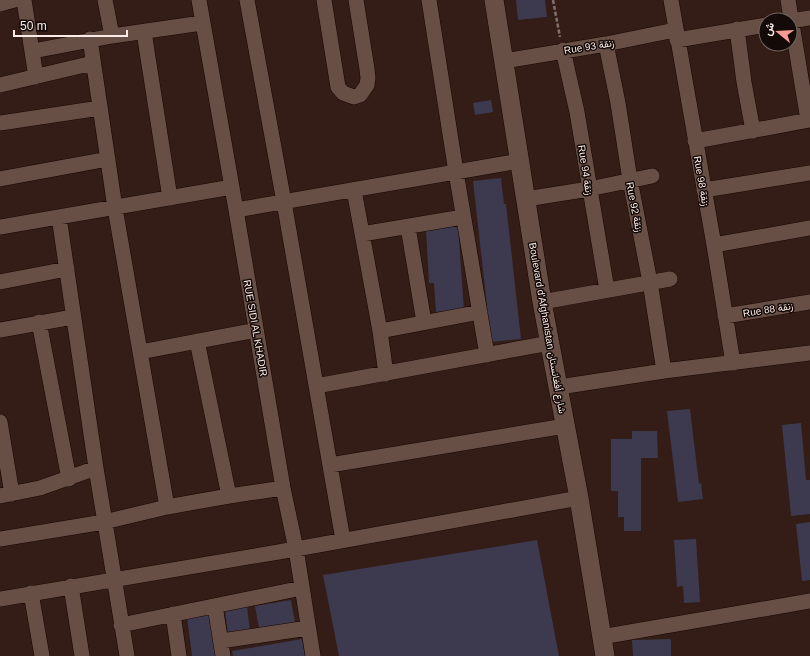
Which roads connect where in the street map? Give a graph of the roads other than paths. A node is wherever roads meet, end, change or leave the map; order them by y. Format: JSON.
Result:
{"nodes":[{"id":1,"x":14,"y":0,"type":"edge"},
{"id":2,"x":24,"y":0,"type":"edge"},
{"id":3,"x":105,"y":0,"type":"edge"},
{"id":4,"x":199,"y":0,"type":"edge"},
{"id":5,"x":247,"y":0,"type":"edge"},
{"id":6,"x":324,"y":0,"type":"edge"},
{"id":7,"x":356,"y":0,"type":"edge"},
{"id":8,"x":428,"y":0,"type":"edge"},
{"id":9,"x":494,"y":0,"type":"edge"},
{"id":10,"x":670,"y":0,"type":"edge"},
{"id":11,"x":788,"y":0,"type":"edge"},
{"id":12,"x":0,"y":4,"type":"edge"},
{"id":13,"x":790,"y":12,"type":"edge"},
{"id":14,"x":810,"y":18,"type":"edge"},
{"id":15,"x":798,"y":20,"type":"edge"},
{"id":16,"x":202,"y":23,"type":"junction"},
{"id":17,"x":758,"y":26,"type":"edge"},
{"id":18,"x":738,"y":29,"type":"junction"},
{"id":19,"x":144,"y":32,"type":"junction"},
{"id":20,"x":676,"y":35,"type":"junction"},
{"id":21,"x":112,"y":36,"type":"junction"},
{"id":22,"x":90,"y":39,"type":"junction"},
{"id":23,"x":606,"y":44,"type":"junction"},
{"id":24,"x":563,"y":50,"type":"junction"},
{"id":25,"x":32,"y":51,"type":"junction"},
{"id":26,"x":797,"y":52,"type":"edge"},
{"id":27,"x":504,"y":60,"type":"junction"},
{"id":28,"x":93,"y":63,"type":"junction"},
{"id":29,"x":36,"y":77,"type":"junction"},
{"id":30,"x":0,"y":85,"type":"edge"},
{"id":31,"x":100,"y":108,"type":"junction"},
{"id":32,"x":809,"y":120,"type":"edge"},
{"id":33,"x":0,"y":123,"type":"edge"},
{"id":34,"x":753,"y":131,"type":"junction"},
{"id":35,"x":695,"y":141,"type":"junction"},
{"id":36,"x":108,"y":159,"type":"junction"},
{"id":37,"x":519,"y":161,"type":"junction"},
{"id":38,"x":456,"y":172,"type":"junction"},
{"id":39,"x":810,"y":173,"type":"edge"},
{"id":40,"x":652,"y":176,"type":"dead end"},
{"id":41,"x":0,"y":179,"type":"edge"},
{"id":42,"x":630,"y":180,"type":"junction"},
{"id":43,"x":232,"y":187,"type":"junction"},
{"id":44,"x":589,"y":189,"type":"junction"},
{"id":45,"x":354,"y":190,"type":"junction"},
{"id":46,"x":704,"y":190,"type":"junction"},
{"id":47,"x":170,"y":198,"type":"junction"},
{"id":48,"x":526,"y":198,"type":"junction"},
{"id":49,"x":284,"y":202,"type":"junction"},
{"id":50,"x":115,"y":208,"type":"junction"},
{"id":51,"x":236,"y":210,"type":"junction"},
{"id":52,"x":59,"y":217,"type":"junction"},
{"id":53,"x":463,"y":217,"type":"junction"},
{"id":54,"x":0,"y":227,"type":"edge"},
{"id":55,"x":408,"y":227,"type":"junction"},
{"id":56,"x":810,"y":228,"type":"edge"},
{"id":57,"x":362,"y":234,"type":"junction"},
{"id":58,"x":714,"y":245,"type":"junction"},
{"id":59,"x":67,"y":269,"type":"junction"},
{"id":60,"x":670,"y":279,"type":"dead end"},
{"id":61,"x":0,"y":282,"type":"edge"},
{"id":62,"x":650,"y":282,"type":"junction"},
{"id":63,"x":607,"y":290,"type":"junction"},
{"id":64,"x":542,"y":302,"type":"junction"},
{"id":65,"x":810,"y":302,"type":"edge"},
{"id":66,"x":480,"y":312,"type":"junction"},
{"id":67,"x":73,"y":316,"type":"junction"},
{"id":68,"x":725,"y":316,"type":"junction"},
{"id":69,"x":39,"y":322,"type":"junction"},
{"id":70,"x":424,"y":322,"type":"junction"},
{"id":71,"x":0,"y":330,"type":"edge"},
{"id":72,"x":256,"y":330,"type":"junction"},
{"id":73,"x":380,"y":331,"type":"junction"},
{"id":74,"x":197,"y":341,"type":"junction"},
{"id":75,"x":550,"y":343,"type":"junction"},
{"id":76,"x":140,"y":352,"type":"junction"},
{"id":77,"x":487,"y":355,"type":"junction"},
{"id":78,"x":810,"y":355,"type":"edge"},
{"id":79,"x":733,"y":363,"type":"junction"},
{"id":80,"x":664,"y":371,"type":"junction"},
{"id":81,"x":386,"y":374,"type":"junction"},
{"id":82,"x":316,"y":386,"type":"junction"},
{"id":83,"x":559,"y":387,"type":"junction"},
{"id":84,"x":0,"y":422,"type":"edge"},
{"id":85,"x":565,"y":426,"type":"junction"},
{"id":86,"x":330,"y":465,"type":"junction"},
{"id":87,"x":96,"y":468,"type":"junction"},
{"id":88,"x":69,"y":478,"type":"junction"},
{"id":89,"x":283,"y":488,"type":"junction"},
{"id":90,"x":6,"y":495,"type":"edge"},
{"id":91,"x":229,"y":496,"type":"junction"},
{"id":92,"x":578,"y":498,"type":"junction"},
{"id":93,"x":167,"y":507,"type":"junction"},
{"id":94,"x":104,"y":522,"type":"junction"},
{"id":95,"x":0,"y":540,"type":"edge"},
{"id":96,"x":343,"y":540,"type":"junction"},
{"id":97,"x":296,"y":549,"type":"junction"},
{"id":98,"x":114,"y":579,"type":"junction"},
{"id":99,"x":71,"y":586,"type":"junction"},
{"id":100,"x":302,"y":588,"type":"junction"},
{"id":101,"x":31,"y":593,"type":"junction"},
{"id":102,"x":0,"y":598,"type":"edge"},
{"id":103,"x":810,"y":601,"type":"edge"},
{"id":104,"x":215,"y":606,"type":"junction"},
{"id":105,"x":173,"y":614,"type":"junction"},
{"id":106,"x":121,"y":625,"type":"junction"},
{"id":107,"x":308,"y":628,"type":"junction"},
{"id":108,"x":601,"y":637,"type":"junction"},
{"id":109,"x":221,"y":641,"type":"junction"},
{"id":110,"x":42,"y":656,"type":"edge"},
{"id":111,"x":82,"y":656,"type":"edge"},
{"id":112,"x":127,"y":656,"type":"edge"},
{"id":113,"x":179,"y":656,"type":"edge"},
{"id":114,"x":223,"y":656,"type":"edge"},
{"id":115,"x":313,"y":656,"type":"edge"},
{"id":116,"x":605,"y":656,"type":"edge"}],
"edges":[{"from":1,"to":12,"type":"street"},
{"from":2,"to":25,"type":"street"},
{"from":3,"to":21,"type":"street"},
{"from":4,"to":16,"type":"street","name":"RUE SIDI AL KHADIR"},
{"from":5,"to":49,"type":"street"},
{"from":6,"to":7,"type":"street"},
{"from":8,"to":38,"type":"street"},
{"from":9,"to":27,"type":"street","name":"Boulevard d'Afghanistan شارع أفغانستان"},
{"from":10,"to":20,"type":"street","name":"Rue 98 زنقة"},
{"from":11,"to":13,"type":"street"},
{"from":14,"to":15,"type":"street"},
{"from":16,"to":19,"type":"street"},
{"from":16,"to":43,"type":"street","name":"RUE SIDI AL KHADIR"},
{"from":17,"to":18,"type":"street","name":"Rue 93 زنقة"},
{"from":18,"to":20,"type":"street","name":"Rue 93 زنقة"},
{"from":18,"to":34,"type":"street"},
{"from":19,"to":21,"type":"street"},
{"from":19,"to":47,"type":"street"},
{"from":20,"to":23,"type":"street","name":"Rue 93 زنقة"},
{"from":20,"to":35,"type":"street","name":"Rue 98 زنقة"},
{"from":21,"to":22,"type":"street"},
{"from":22,"to":25,"type":"street"},
{"from":22,"to":28,"type":"street"},
{"from":23,"to":24,"type":"street","name":"Rue 93 زنقة"},
{"from":23,"to":42,"type":"street","name":"Rue 92 زنقة"},
{"from":24,"to":27,"type":"street","name":"Rue 93 زنقة"},
{"from":24,"to":44,"type":"street","name":"Rue 94 زنقة"},
{"from":25,"to":29,"type":"street"},
{"from":26,"to":32,"type":"street"},
{"from":27,"to":37,"type":"street","name":"Boulevard d'Afghanistan شارع أفغانستان"},
{"from":28,"to":29,"type":"street"},
{"from":28,"to":31,"type":"street"},
{"from":29,"to":30,"type":"street"},
{"from":31,"to":33,"type":"street"},
{"from":31,"to":36,"type":"street"},
{"from":32,"to":34,"type":"street"},
{"from":34,"to":35,"type":"street"},
{"from":35,"to":46,"type":"street","name":"Rue 98 زنقة"},
{"from":36,"to":41,"type":"street"},
{"from":36,"to":50,"type":"street"},
{"from":37,"to":38,"type":"street"},
{"from":37,"to":48,"type":"street","name":"Boulevard d'Afghanistan شارع أفغانستان"},
{"from":38,"to":45,"type":"street"},
{"from":38,"to":53,"type":"street"},
{"from":39,"to":46,"type":"street"},
{"from":40,"to":42,"type":"street"},
{"from":42,"to":44,"type":"street"},
{"from":42,"to":62,"type":"street","name":"Rue 92 زنقة"},
{"from":43,"to":47,"type":"street"},
{"from":43,"to":51,"type":"street","name":"RUE SIDI AL KHADIR"},
{"from":44,"to":48,"type":"street"},
{"from":44,"to":63,"type":"street","name":"Rue 94 زنقة"},
{"from":45,"to":49,"type":"street"},
{"from":45,"to":57,"type":"street"},
{"from":46,"to":58,"type":"street","name":"Rue 98 زنقة"},
{"from":47,"to":50,"type":"street"},
{"from":48,"to":64,"type":"street","name":"Boulevard d'Afghanistan شارع أفغانستان"},
{"from":49,"to":51,"type":"street"},
{"from":49,"to":82,"type":"street"},
{"from":50,"to":52,"type":"street"},
{"from":50,"to":76,"type":"street"},
{"from":51,"to":72,"type":"street","name":"RUE SIDI AL KHADIR"},
{"from":52,"to":54,"type":"street"},
{"from":52,"to":59,"type":"street"},
{"from":53,"to":55,"type":"street"},
{"from":53,"to":66,"type":"street"},
{"from":55,"to":57,"type":"street"},
{"from":55,"to":70,"type":"street"},
{"from":56,"to":58,"type":"street"},
{"from":57,"to":73,"type":"street"},
{"from":58,"to":68,"type":"street","name":"Rue 98 زنقة"},
{"from":59,"to":61,"type":"street"},
{"from":59,"to":67,"type":"street"},
{"from":60,"to":62,"type":"street"},
{"from":62,"to":63,"type":"street"},
{"from":62,"to":80,"type":"street","name":"Rue 92 زنقة"},
{"from":63,"to":64,"type":"street"},
{"from":64,"to":75,"type":"street","name":"Boulevard d'Afghanistan شارع أفغانستان"},
{"from":65,"to":68,"type":"street","name":"Rue 88 زنقة"},
{"from":66,"to":70,"type":"street"},
{"from":66,"to":77,"type":"street"},
{"from":67,"to":69,"type":"street"},
{"from":67,"to":87,"type":"street"},
{"from":68,"to":79,"type":"street","name":"Rue 98 زنقة"},
{"from":69,"to":71,"type":"street"},
{"from":69,"to":88,"type":"street"},
{"from":70,"to":73,"type":"street"},
{"from":72,"to":74,"type":"street"},
{"from":72,"to":89,"type":"street","name":"RUE SIDI AL KHADIR"},
{"from":73,"to":81,"type":"street"},
{"from":74,"to":76,"type":"street"},
{"from":74,"to":91,"type":"street"},
{"from":75,"to":77,"type":"street"},
{"from":75,"to":83,"type":"street","name":"Boulevard d'Afghanistan شارع أفغانستان"},
{"from":76,"to":93,"type":"street"},
{"from":77,"to":81,"type":"street"},
{"from":78,"to":79,"type":"street"},
{"from":79,"to":80,"type":"street"},
{"from":80,"to":83,"type":"street"},
{"from":81,"to":82,"type":"street"},
{"from":82,"to":86,"type":"street"},
{"from":83,"to":85,"type":"street","name":"Boulevard d'Afghanistan شارع أفغانستان"},
{"from":84,"to":90,"type":"street"},
{"from":85,"to":86,"type":"street"},
{"from":85,"to":92,"type":"street","name":"Boulevard d'Afghanistan شارع أفغانستان"},
{"from":86,"to":96,"type":"street"},
{"from":87,"to":88,"type":"street"},
{"from":87,"to":94,"type":"street"},
{"from":88,"to":90,"type":"street"},
{"from":89,"to":91,"type":"street"},
{"from":89,"to":97,"type":"street","name":"RUE SIDI AL KHADIR"},
{"from":91,"to":93,"type":"street"},
{"from":92,"to":96,"type":"street"},
{"from":92,"to":108,"type":"street","name":"Boulevard d'Afghanistan شارع أفغانستان"},
{"from":93,"to":94,"type":"street"},
{"from":94,"to":95,"type":"street"},
{"from":94,"to":98,"type":"street"},
{"from":96,"to":97,"type":"street"},
{"from":97,"to":98,"type":"street"},
{"from":97,"to":100,"type":"street","name":"RUE SIDI AL KHADIR"},
{"from":98,"to":99,"type":"street"},
{"from":98,"to":106,"type":"street"},
{"from":99,"to":101,"type":"street"},
{"from":99,"to":111,"type":"street"},
{"from":100,"to":104,"type":"street"},
{"from":100,"to":107,"type":"street","name":"RUE SIDI AL KHADIR"},
{"from":101,"to":102,"type":"street"},
{"from":101,"to":110,"type":"street"},
{"from":103,"to":108,"type":"street"},
{"from":104,"to":105,"type":"street"},
{"from":104,"to":109,"type":"street"},
{"from":105,"to":106,"type":"street"},
{"from":105,"to":113,"type":"street"},
{"from":106,"to":112,"type":"street"},
{"from":107,"to":109,"type":"street"},
{"from":107,"to":115,"type":"street","name":"RUE SIDI AL KHADIR"},
{"from":108,"to":116,"type":"street","name":"Boulevard d'Afghanistan شارع أفغانستان"},
{"from":109,"to":114,"type":"street"}]}
